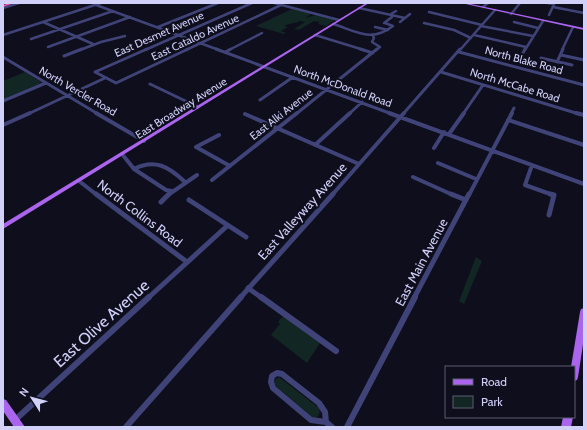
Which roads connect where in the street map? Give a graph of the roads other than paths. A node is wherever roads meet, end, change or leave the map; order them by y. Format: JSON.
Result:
{"nodes":[{"id":1,"x":12,"y":3,"type":"edge"},
{"id":2,"x":19,"y":3,"type":"edge"},
{"id":3,"x":101,"y":3,"type":"edge"},
{"id":4,"x":218,"y":3,"type":"edge"},
{"id":5,"x":252,"y":3,"type":"edge"},
{"id":6,"x":274,"y":3,"type":"edge"},
{"id":7,"x":368,"y":3,"type":"edge"},
{"id":8,"x":462,"y":3,"type":"edge"},
{"id":9,"x":488,"y":3,"type":"edge"},
{"id":10,"x":520,"y":3,"type":"edge"},
{"id":11,"x":547,"y":3,"type":"edge"},
{"id":12,"x":281,"y":4,"type":"edge"},
{"id":13,"x":3,"y":5,"type":"edge"},
{"id":14,"x":96,"y":5,"type":"junction"},
{"id":15,"x":554,"y":6,"type":"junction"},
{"id":16,"x":483,"y":7,"type":"junction"},
{"id":17,"x":359,"y":8,"type":"junction"},
{"id":18,"x":495,"y":10,"type":"junction"},
{"id":19,"x":113,"y":11,"type":"junction"},
{"id":20,"x":396,"y":11,"type":"dead end"},
{"id":21,"x":429,"y":12,"type":"dead end"},
{"id":22,"x":584,"y":13,"type":"edge"},
{"id":23,"x":410,"y":14,"type":"dead end"},
{"id":24,"x":511,"y":14,"type":"junction"},
{"id":25,"x":549,"y":14,"type":"dead end"},
{"id":26,"x":392,"y":16,"type":"junction"},
{"id":27,"x":130,"y":17,"type":"junction"},
{"id":28,"x":405,"y":18,"type":"junction"},
{"id":29,"x":429,"y":19,"type":"dead end"},
{"id":30,"x":339,"y":20,"type":"junction"},
{"id":31,"x":543,"y":21,"type":"junction"},
{"id":32,"x":43,"y":22,"type":"junction"},
{"id":33,"x":400,"y":22,"type":"dead end"},
{"id":34,"x":514,"y":22,"type":"dead end"},
{"id":35,"x":333,"y":24,"type":"junction"},
{"id":36,"x":481,"y":26,"type":"junction"},
{"id":37,"x":158,"y":27,"type":"junction"},
{"id":38,"x":375,"y":27,"type":"dead end"},
{"id":39,"x":573,"y":27,"type":"junction"},
{"id":40,"x":538,"y":28,"type":"junction"},
{"id":41,"x":59,"y":29,"type":"junction"},
{"id":42,"x":584,"y":29,"type":"edge"},
{"id":43,"x":388,"y":30,"type":"junction"},
{"id":44,"x":262,"y":33,"type":"dead end"},
{"id":45,"x":3,"y":35,"type":"edge"},
{"id":46,"x":179,"y":35,"type":"junction"},
{"id":47,"x":315,"y":35,"type":"junction"},
{"id":48,"x":125,"y":36,"type":"dead end"},
{"id":49,"x":373,"y":36,"type":"junction"},
{"id":50,"x":473,"y":36,"type":"junction"},
{"id":51,"x":533,"y":36,"type":"junction"},
{"id":52,"x":76,"y":37,"type":"junction"},
{"id":53,"x":31,"y":39,"type":"dead end"},
{"id":54,"x":202,"y":43,"type":"junction"},
{"id":55,"x":93,"y":44,"type":"junction"},
{"id":56,"x":48,"y":47,"type":"dead end"},
{"id":57,"x":526,"y":47,"type":"junction"},
{"id":58,"x":225,"y":52,"type":"junction"},
{"id":59,"x":459,"y":52,"type":"junction"},
{"id":60,"x":373,"y":53,"type":"junction"},
{"id":61,"x":523,"y":53,"type":"dead end"},
{"id":62,"x":560,"y":55,"type":"junction"},
{"id":63,"x":64,"y":56,"type":"dead end"},
{"id":64,"x":3,"y":57,"type":"edge"},
{"id":65,"x":541,"y":58,"type":"dead end"},
{"id":66,"x":584,"y":60,"type":"edge"},
{"id":67,"x":558,"y":62,"type":"junction"},
{"id":68,"x":572,"y":65,"type":"dead end"},
{"id":69,"x":265,"y":66,"type":"junction"},
{"id":70,"x":440,"y":72,"type":"junction"},
{"id":71,"x":293,"y":77,"type":"junction"},
{"id":72,"x":106,"y":78,"type":"junction"},
{"id":73,"x":46,"y":83,"type":"junction"},
{"id":74,"x":150,"y":84,"type":"dead end"},
{"id":75,"x":483,"y":85,"type":"junction"},
{"id":76,"x":584,"y":86,"type":"edge"},
{"id":77,"x":327,"y":89,"type":"junction"},
{"id":78,"x":68,"y":95,"type":"junction"},
{"id":79,"x":260,"y":100,"type":"dead end"},
{"id":80,"x":3,"y":101,"type":"edge"},
{"id":81,"x":362,"y":102,"type":"junction"},
{"id":82,"x":198,"y":107,"type":"junction"},
{"id":83,"x":514,"y":108,"type":"dead end"},
{"id":84,"x":245,"y":114,"type":"dead end"},
{"id":85,"x":584,"y":115,"type":"edge"},
{"id":86,"x":401,"y":116,"type":"junction"},
{"id":87,"x":508,"y":120,"type":"junction"},
{"id":88,"x":3,"y":125,"type":"edge"},
{"id":89,"x":278,"y":129,"type":"junction"},
{"id":90,"x":444,"y":132,"type":"junction"},
{"id":91,"x":449,"y":134,"type":"junction"},
{"id":92,"x":219,"y":136,"type":"dead end"},
{"id":93,"x":144,"y":141,"type":"junction"},
{"id":94,"x":315,"y":145,"type":"junction"},
{"id":95,"x":584,"y":145,"type":"edge"},
{"id":96,"x":434,"y":148,"type":"dead end"},
{"id":97,"x":492,"y":150,"type":"junction"},
{"id":98,"x":122,"y":154,"type":"junction"},
{"id":99,"x":359,"y":164,"type":"junction"},
{"id":100,"x":438,"y":164,"type":"dead end"},
{"id":101,"x":532,"y":165,"type":"junction"},
{"id":102,"x":230,"y":166,"type":"junction"},
{"id":103,"x":134,"y":169,"type":"junction"},
{"id":104,"x":197,"y":175,"type":"dead end"},
{"id":105,"x":413,"y":178,"type":"dead end"},
{"id":106,"x":476,"y":179,"type":"junction"},
{"id":107,"x":212,"y":180,"type":"dead end"},
{"id":108,"x":79,"y":181,"type":"junction"},
{"id":109,"x":185,"y":182,"type":"junction"},
{"id":110,"x":584,"y":184,"type":"edge"},
{"id":111,"x":172,"y":191,"type":"junction"},
{"id":112,"x":189,"y":200,"type":"dead end"},
{"id":113,"x":466,"y":200,"type":"junction"},
{"id":114,"x":161,"y":202,"type":"dead end"},
{"id":115,"x":549,"y":215,"type":"dead end"},
{"id":116,"x":227,"y":226,"type":"junction"},
{"id":117,"x":3,"y":227,"type":"edge"},
{"id":118,"x":246,"y":237,"type":"dead end"},
{"id":119,"x":187,"y":262,"type":"junction"},
{"id":120,"x":248,"y":288,"type":"junction"},
{"id":121,"x":584,"y":312,"type":"edge"},
{"id":122,"x":336,"y":351,"type":"dead end"},
{"id":123,"x":575,"y":370,"type":"edge"},
{"id":124,"x":3,"y":402,"type":"edge"},
{"id":125,"x":17,"y":423,"type":"edge"},
{"id":126,"x":329,"y":425,"type":"edge"},
{"id":127,"x":126,"y":427,"type":"edge"},
{"id":128,"x":347,"y":427,"type":"edge"}],
"edges":[{"from":1,"to":13,"type":"highway"},
{"from":2,"to":13,"type":"street"},
{"from":3,"to":14,"type":"street"},
{"from":4,"to":37,"type":"street"},
{"from":5,"to":46,"type":"street","name":"East Desmet Avenue"},
{"from":6,"to":12,"type":"street"},
{"from":7,"to":17,"type":"main road","name":"East Broadway Avenue"},
{"from":8,"to":16,"type":"main road"},
{"from":9,"to":16,"type":"street"},
{"from":10,"to":24,"type":"street"},
{"from":11,"to":15,"type":"street"},
{"from":12,"to":30,"type":"street"},
{"from":12,"to":54,"type":"street","name":"East Cataldo Avenue"},
{"from":14,"to":19,"type":"street","name":"North McDonald Road"},
{"from":14,"to":32,"type":"street"},
{"from":15,"to":22,"type":"street"},
{"from":15,"to":25,"type":"street"},
{"from":16,"to":18,"type":"main road"},
{"from":17,"to":26,"type":"street"},
{"from":17,"to":30,"type":"main road","name":"East Broadway Avenue"},
{"from":18,"to":24,"type":"main road"},
{"from":18,"to":36,"type":"street","name":"East Valleyway Avenue"},
{"from":19,"to":27,"type":"street","name":"North McDonald Road"},
{"from":19,"to":41,"type":"street"},
{"from":20,"to":26,"type":"street"},
{"from":21,"to":36,"type":"street"},
{"from":23,"to":28,"type":"street"},
{"from":24,"to":31,"type":"main road"},
{"from":26,"to":28,"type":"street"},
{"from":26,"to":43,"type":"street"},
{"from":27,"to":37,"type":"street","name":"North McDonald Road"},
{"from":27,"to":52,"type":"street"},
{"from":28,"to":33,"type":"street"},
{"from":29,"to":50,"type":"street"},
{"from":30,"to":35,"type":"main road","name":"East Broadway Avenue"},
{"from":31,"to":39,"type":"main road"},
{"from":31,"to":40,"type":"street"},
{"from":32,"to":41,"type":"street"},
{"from":32,"to":45,"type":"street"},
{"from":34,"to":40,"type":"street"},
{"from":35,"to":47,"type":"main road","name":"East Broadway Avenue"},
{"from":35,"to":49,"type":"street"},
{"from":36,"to":50,"type":"street","name":"East Valleyway Avenue"},
{"from":36,"to":51,"type":"street"},
{"from":37,"to":46,"type":"street","name":"North McDonald Road"},
{"from":38,"to":43,"type":"street"},
{"from":39,"to":42,"type":"main road"},
{"from":39,"to":62,"type":"street"},
{"from":40,"to":51,"type":"street"},
{"from":41,"to":52,"type":"street"},
{"from":41,"to":53,"type":"street"},
{"from":43,"to":49,"type":"street"},
{"from":44,"to":58,"type":"street"},
{"from":46,"to":54,"type":"street","name":"North McDonald Road"},
{"from":46,"to":72,"type":"street","name":"East Desmet Avenue"},
{"from":47,"to":60,"type":"street"},
{"from":47,"to":69,"type":"main road","name":"East Broadway Avenue"},
{"from":48,"to":55,"type":"street"},
{"from":49,"to":60,"type":"street","name":"East Alki Avenue"},
{"from":50,"to":57,"type":"street"},
{"from":50,"to":59,"type":"street","name":"East Valleyway Avenue"},
{"from":51,"to":57,"type":"street"},
{"from":52,"to":55,"type":"street"},
{"from":52,"to":56,"type":"street"},
{"from":54,"to":58,"type":"street","name":"North McDonald Road"},
{"from":54,"to":72,"type":"street","name":"East Cataldo Avenue"},
{"from":55,"to":63,"type":"street"},
{"from":57,"to":61,"type":"street"},
{"from":58,"to":69,"type":"street","name":"North McDonald Road"},
{"from":59,"to":70,"type":"street","name":"East Valleyway Avenue"},
{"from":59,"to":76,"type":"street","name":"North Blake Road"},
{"from":60,"to":77,"type":"street","name":"East Alki Avenue"},
{"from":62,"to":66,"type":"street"},
{"from":62,"to":67,"type":"street"},
{"from":64,"to":73,"type":"street","name":"North Vercler Road"},
{"from":65,"to":67,"type":"street"},
{"from":67,"to":68,"type":"street"},
{"from":69,"to":71,"type":"street","name":"North McDonald Road"},
{"from":69,"to":82,"type":"main road","name":"East Broadway Avenue"},
{"from":70,"to":75,"type":"street","name":"North McCabe Road"},
{"from":70,"to":86,"type":"street","name":"East Valleyway Avenue"},
{"from":71,"to":77,"type":"street","name":"North McDonald Road"},
{"from":71,"to":79,"type":"street"},
{"from":72,"to":78,"type":"street"},
{"from":73,"to":78,"type":"street","name":"North Vercler Road"},
{"from":73,"to":80,"type":"street"},
{"from":74,"to":82,"type":"street"},
{"from":75,"to":85,"type":"street","name":"North McCabe Road"},
{"from":75,"to":91,"type":"street"},
{"from":77,"to":81,"type":"street","name":"North McDonald Road"},
{"from":77,"to":89,"type":"street","name":"East Alki Avenue"},
{"from":78,"to":88,"type":"street"},
{"from":78,"to":93,"type":"street","name":"North Vercler Road"},
{"from":81,"to":86,"type":"street","name":"North McDonald Road"},
{"from":81,"to":94,"type":"street"},
{"from":82,"to":93,"type":"main road","name":"East Broadway Avenue"},
{"from":83,"to":87,"type":"street","name":"East Main Avenue"},
{"from":84,"to":89,"type":"street"},
{"from":86,"to":90,"type":"street","name":"North McDonald Road"},
{"from":86,"to":99,"type":"street","name":"East Valleyway Avenue"},
{"from":87,"to":95,"type":"street"},
{"from":87,"to":97,"type":"street","name":"East Main Avenue"},
{"from":89,"to":94,"type":"street"},
{"from":89,"to":102,"type":"street","name":"East Alki Avenue"},
{"from":90,"to":91,"type":"street","name":"North McDonald Road"},
{"from":90,"to":96,"type":"street"},
{"from":91,"to":97,"type":"street","name":"North McDonald Road"},
{"from":92,"to":102,"type":"street"},
{"from":93,"to":98,"type":"main road","name":"East Broadway Avenue"},
{"from":94,"to":99,"type":"street"},
{"from":97,"to":101,"type":"street","name":"North McDonald Road"},
{"from":97,"to":106,"type":"street","name":"East Main Avenue"},
{"from":98,"to":103,"type":"street"},
{"from":98,"to":108,"type":"main road","name":"East Broadway Avenue"},
{"from":99,"to":120,"type":"street","name":"East Valleyway Avenue"},
{"from":100,"to":106,"type":"street"},
{"from":101,"to":110,"type":"street","name":"North McDonald Road"},
{"from":101,"to":115,"type":"street"},
{"from":102,"to":107,"type":"street","name":"East Alki Avenue"},
{"from":103,"to":109,"type":"street"},
{"from":103,"to":111,"type":"street"},
{"from":104,"to":109,"type":"street"},
{"from":105,"to":113,"type":"street"},
{"from":106,"to":113,"type":"street","name":"East Main Avenue"},
{"from":108,"to":117,"type":"main road","name":"East Broadway Avenue"},
{"from":108,"to":119,"type":"street","name":"North Collins Road"},
{"from":109,"to":111,"type":"street"},
{"from":111,"to":114,"type":"street"},
{"from":112,"to":116,"type":"street"},
{"from":113,"to":128,"type":"street","name":"East Main Avenue"},
{"from":116,"to":118,"type":"street"},
{"from":116,"to":119,"type":"street","name":"East Olive Avenue"},
{"from":119,"to":125,"type":"street","name":"East Olive Avenue"},
{"from":120,"to":122,"type":"street"},
{"from":120,"to":127,"type":"street","name":"East Valleyway Avenue"},
{"from":121,"to":123,"type":"main road"},
{"from":124,"to":125,"type":"main road"},
{"from":126,"to":126,"type":"street"}]}
